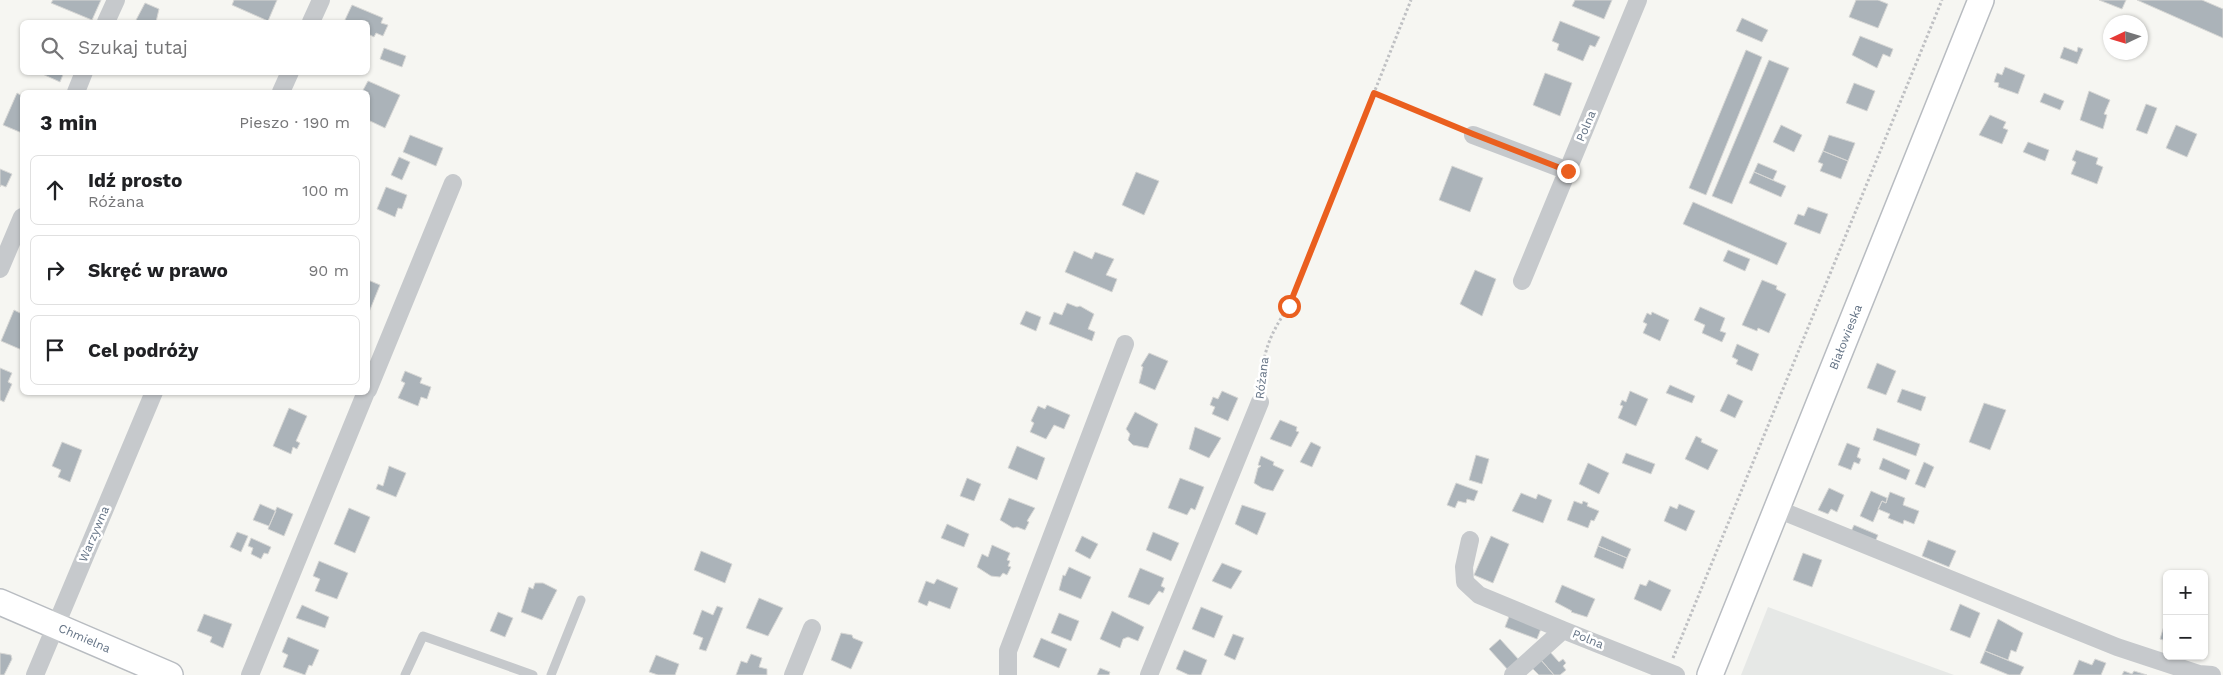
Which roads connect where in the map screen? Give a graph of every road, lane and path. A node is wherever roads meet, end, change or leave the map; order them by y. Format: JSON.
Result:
{"nodes":[{"id":1,"x":116,"y":0,"type":"edge"},
{"id":2,"x":321,"y":0,"type":"edge"},
{"id":3,"x":1411,"y":0,"type":"edge"},
{"id":4,"x":1638,"y":0,"type":"edge"},
{"id":5,"x":1942,"y":0,"type":"edge"},
{"id":6,"x":1982,"y":0,"type":"edge"},
{"id":7,"x":107,"y":20,"type":"edge"},
{"id":8,"x":312,"y":20,"type":"edge"},
{"id":9,"x":83,"y":75,"type":"edge"},
{"id":10,"x":289,"y":75,"type":"edge"},
{"id":11,"x":77,"y":90,"type":"edge"},
{"id":12,"x":282,"y":90,"type":"edge"},
{"id":13,"x":1374,"y":93,"type":"junction"},
{"id":14,"x":1473,"y":134,"type":"joint"},
{"id":15,"x":1568,"y":171,"type":"junction"},
{"id":16,"x":453,"y":183,"type":"dead end"},
{"id":17,"x":20,"y":222,"type":"edge"},
{"id":18,"x":0,"y":269,"type":"edge"},
{"id":19,"x":1522,"y":281,"type":"dead end"},
{"id":20,"x":1125,"y":344,"type":"dead end"},
{"id":21,"x":370,"y":384,"type":"edge"},
{"id":22,"x":153,"y":395,"type":"edge"},
{"id":23,"x":365,"y":395,"type":"edge"},
{"id":24,"x":1260,"y":402,"type":"joint"},
{"id":25,"x":1777,"y":509,"type":"junction"},
{"id":26,"x":1470,"y":540,"type":"dead end"},
{"id":27,"x":581,"y":600,"type":"dead end"},
{"id":28,"x":0,"y":602,"type":"edge"},
{"id":29,"x":56,"y":625,"type":"junction"},
{"id":30,"x":812,"y":628,"type":"dead end"},
{"id":31,"x":1563,"y":630,"type":"junction"},
{"id":32,"x":1672,"y":673,"type":"edge"},
{"id":33,"x":35,"y":675,"type":"edge"},
{"id":34,"x":170,"y":675,"type":"edge"},
{"id":35,"x":250,"y":675,"type":"edge"},
{"id":36,"x":406,"y":675,"type":"edge"},
{"id":37,"x":533,"y":675,"type":"edge"},
{"id":38,"x":551,"y":675,"type":"edge"},
{"id":39,"x":793,"y":675,"type":"edge"},
{"id":40,"x":1008,"y":675,"type":"edge"},
{"id":41,"x":1149,"y":675,"type":"edge"},
{"id":42,"x":1513,"y":675,"type":"edge"},
{"id":43,"x":1710,"y":675,"type":"edge"},
{"id":44,"x":2212,"y":675,"type":"edge"}],
"edges":[{"from":1,"to":7,"type":"street"},
{"from":2,"to":8,"type":"street"},
{"from":3,"to":13,"type":"path","name":"Różana"},
{"from":4,"to":15,"type":"street","name":"Polna"},
{"from":5,"to":32,"type":"path"},
{"from":6,"to":25,"type":"main road","name":"Białowieska"},
{"from":9,"to":11,"type":"street"},
{"from":10,"to":12,"type":"street"},
{"from":13,"to":14,"type":"path"},
{"from":13,"to":24,"type":"path","name":"Różana"},
{"from":14,"to":15,"type":"street"},
{"from":15,"to":19,"type":"street","name":"Polna"},
{"from":16,"to":21,"type":"street"},
{"from":17,"to":18,"type":"street"},
{"from":20,"to":40,"type":"street"},
{"from":22,"to":29,"type":"street","name":"Warzywna"},
{"from":23,"to":35,"type":"street"},
{"from":24,"to":41,"type":"street","name":"Różana"},
{"from":25,"to":43,"type":"main road","name":"Białowieska"},
{"from":25,"to":44,"type":"street"},
{"from":26,"to":31,"type":"street"},
{"from":27,"to":38,"type":"lane"},
{"from":28,"to":29,"type":"main road","name":"Chmielna"},
{"from":29,"to":33,"type":"street","name":"Warzywna"},
{"from":29,"to":34,"type":"main road","name":"Chmielna"},
{"from":30,"to":39,"type":"street"},
{"from":31,"to":32,"type":"street","name":"Polna"},
{"from":31,"to":42,"type":"street","name":"Polna"},
{"from":36,"to":37,"type":"lane"}]}
